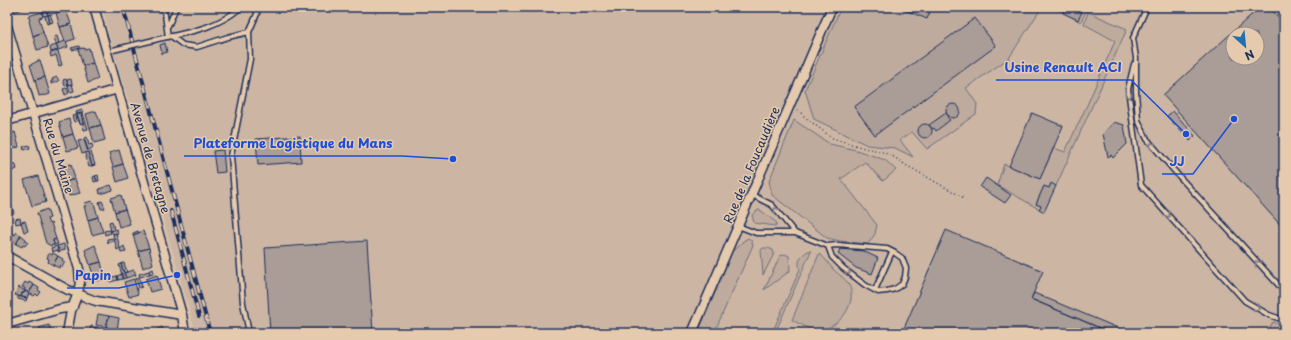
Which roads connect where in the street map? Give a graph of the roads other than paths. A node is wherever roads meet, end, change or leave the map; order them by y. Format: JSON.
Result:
{"nodes":[{"id":1,"x":94,"y":7,"type":"edge"},
{"id":2,"x":162,"y":7,"type":"edge"},
{"id":3,"x":176,"y":7,"type":"edge"},
{"id":4,"x":241,"y":7,"type":"edge"},
{"id":5,"x":256,"y":7,"type":"edge"},
{"id":6,"x":832,"y":7,"type":"edge"},
{"id":7,"x":1146,"y":7,"type":"edge"},
{"id":8,"x":7,"y":26,"type":"edge"},
{"id":9,"x":167,"y":27,"type":"junction"},
{"id":10,"x":249,"y":32,"type":"junction"},
{"id":11,"x":169,"y":36,"type":"junction"},
{"id":12,"x":110,"y":51,"type":"junction"},
{"id":13,"x":1136,"y":58,"type":"junction"},
{"id":14,"x":118,"y":89,"type":"junction"},
{"id":15,"x":32,"y":113,"type":"junction"},
{"id":16,"x":7,"y":121,"type":"edge"},
{"id":17,"x":752,"y":195,"type":"junction"},
{"id":18,"x":738,"y":226,"type":"junction"},
{"id":19,"x":794,"y":233,"type":"junction"},
{"id":20,"x":828,"y":246,"type":"junction"},
{"id":21,"x":892,"y":252,"type":"junction"},
{"id":22,"x":7,"y":256,"type":"edge"},
{"id":23,"x":875,"y":290,"type":"junction"},
{"id":24,"x":1284,"y":291,"type":"edge"},
{"id":25,"x":78,"y":293,"type":"junction"},
{"id":26,"x":73,"y":306,"type":"junction"},
{"id":27,"x":182,"y":315,"type":"junction"},
{"id":28,"x":1284,"y":320,"type":"edge"},
{"id":29,"x":7,"y":324,"type":"edge"},
{"id":30,"x":67,"y":333,"type":"edge"},
{"id":31,"x":186,"y":333,"type":"edge"},
{"id":32,"x":249,"y":333,"type":"edge"},
{"id":33,"x":692,"y":333,"type":"edge"}],
"edges":[{"from":1,"to":12,"type":"street","name":"Avenue de Bretagne"},
{"from":2,"to":9,"type":"lane"},
{"from":3,"to":9,"type":"lane"},
{"from":4,"to":11,"type":"lane"},
{"from":5,"to":10,"type":"lane"},
{"from":6,"to":17,"type":"street","name":"Rue de la Foucaudière"},
{"from":7,"to":13,"type":"lane"},
{"from":8,"to":15,"type":"street","name":"Rue du Maine"},
{"from":9,"to":11,"type":"lane"},
{"from":10,"to":11,"type":"lane"},
{"from":10,"to":32,"type":"lane"},
{"from":11,"to":12,"type":"lane","bridge":true},
{"from":12,"to":14,"type":"street","name":"Avenue de Bretagne"},
{"from":24,"to":13,"type":"lane","one_way":true},
{"from":13,"to":28,"type":"lane","one_way":true},
{"from":14,"to":15,"type":"street"},
{"from":14,"to":27,"type":"street","name":"Avenue de Bretagne"},
{"from":15,"to":16,"type":"street"},
{"from":15,"to":25,"type":"street","name":"Rue du Maine"},
{"from":17,"to":18,"type":"street","name":"Rue de la Foucaudière"},
{"from":19,"to":17,"type":"lane","one_way":true},
{"from":18,"to":19,"type":"lane"},
{"from":18,"to":33,"type":"street","name":"Rue de la Foucaudière"},
{"from":19,"to":20,"type":"lane"},
{"from":20,"to":21,"type":"lane"},
{"from":20,"to":23,"type":"lane","one_way":true},
{"from":21,"to":23,"type":"lane"},
{"from":21,"to":23,"type":"lane"},
{"from":22,"to":25,"type":"street"},
{"from":25,"to":26,"type":"street","name":"Rue du Maine"},
{"from":25,"to":27,"type":"street"},
{"from":26,"to":29,"type":"street"},
{"from":26,"to":30,"type":"street","name":"Rue du Maine"},
{"from":27,"to":31,"type":"street","name":"Avenue de Bretagne"}]}
